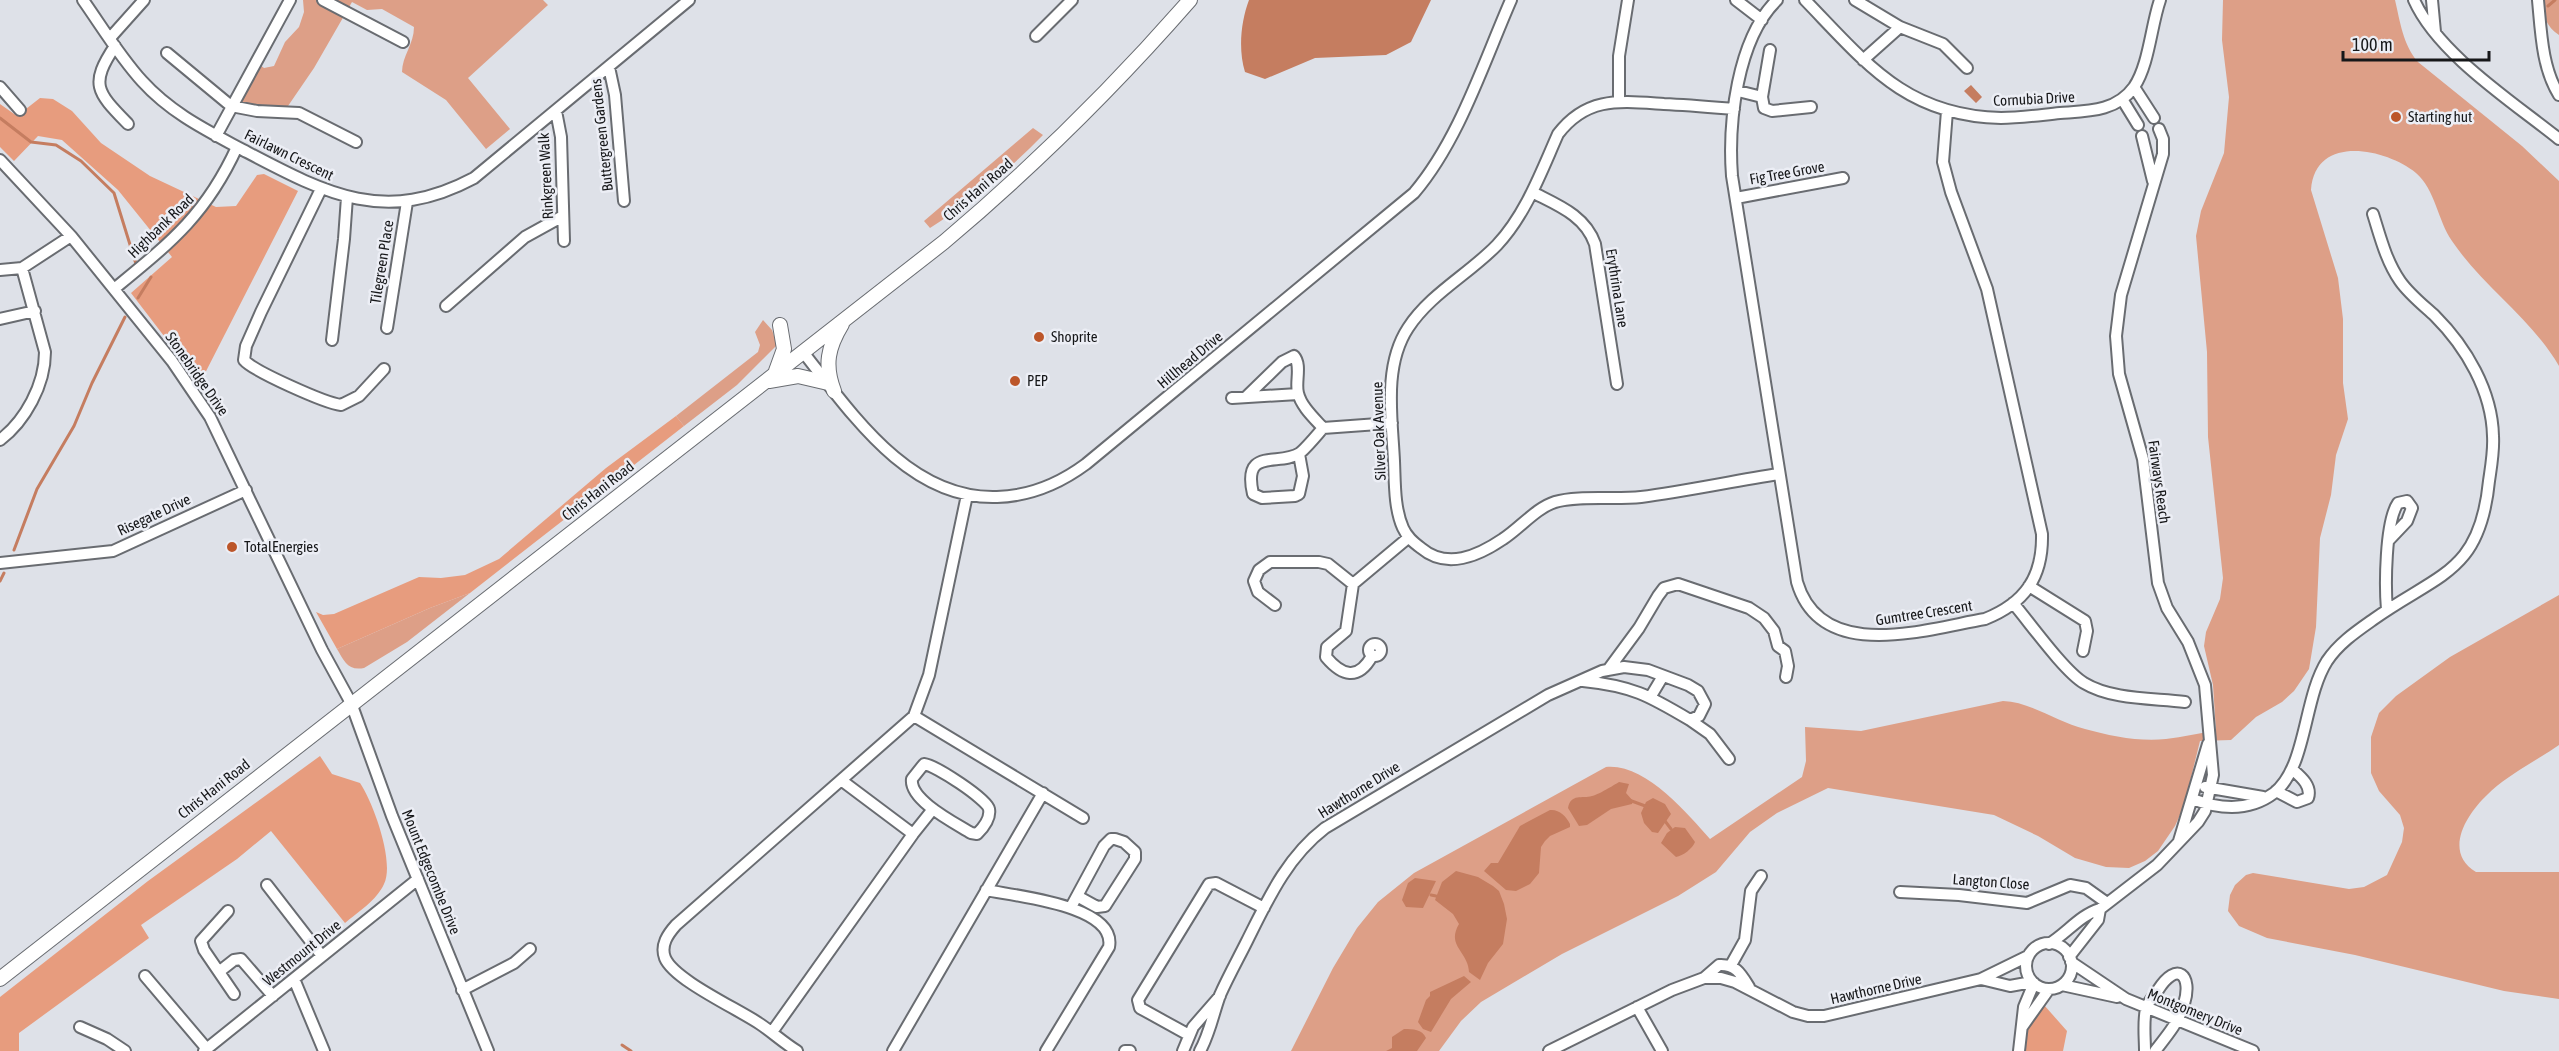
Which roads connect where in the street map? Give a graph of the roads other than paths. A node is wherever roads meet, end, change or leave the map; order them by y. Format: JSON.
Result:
{"nodes":[{"id":1,"x":83,"y":0,"type":"edge"},
{"id":2,"x":144,"y":0,"type":"edge"},
{"id":3,"x":290,"y":0,"type":"edge"},
{"id":4,"x":323,"y":0,"type":"edge"},
{"id":5,"x":689,"y":0,"type":"edge"},
{"id":6,"x":1072,"y":0,"type":"edge"},
{"id":7,"x":1190,"y":0,"type":"edge"},
{"id":8,"x":1511,"y":0,"type":"edge"},
{"id":9,"x":1628,"y":0,"type":"edge"},
{"id":10,"x":1736,"y":0,"type":"edge"},
{"id":11,"x":1777,"y":0,"type":"edge"},
{"id":12,"x":1805,"y":0,"type":"edge"},
{"id":13,"x":1855,"y":0,"type":"edge"},
{"id":14,"x":2160,"y":0,"type":"edge"},
{"id":15,"x":2414,"y":0,"type":"edge"},
{"id":16,"x":2432,"y":0,"type":"edge"},
{"id":17,"x":2538,"y":0,"type":"edge"},
{"id":18,"x":1762,"y":20,"type":"junction"},
{"id":19,"x":1900,"y":27,"type":"junction"},
{"id":20,"x":2435,"y":32,"type":"junction"},
{"id":21,"x":1036,"y":36,"type":"dead end"},
{"id":22,"x":112,"y":42,"type":"junction"},
{"id":23,"x":404,"y":42,"type":"dead end"},
{"id":24,"x":1770,"y":50,"type":"dead end"},
{"id":25,"x":167,"y":53,"type":"dead end"},
{"id":26,"x":1863,"y":60,"type":"junction"},
{"id":27,"x":609,"y":67,"type":"junction"},
{"id":28,"x":1967,"y":68,"type":"dead end"},
{"id":29,"x":0,"y":87,"type":"edge"},
{"id":30,"x":2134,"y":87,"type":"junction"},
{"id":31,"x":1738,"y":91,"type":"junction"},
{"id":32,"x":2559,"y":95,"type":"edge"},
{"id":33,"x":1762,"y":97,"type":"junction"},
{"id":34,"x":2122,"y":99,"type":"junction"},
{"id":35,"x":1619,"y":100,"type":"junction"},
{"id":36,"x":231,"y":106,"type":"junction"},
{"id":37,"x":1811,"y":107,"type":"dead end"},
{"id":38,"x":1734,"y":109,"type":"junction"},
{"id":39,"x":20,"y":110,"type":"dead end"},
{"id":40,"x":556,"y":111,"type":"junction"},
{"id":41,"x":1947,"y":111,"type":"junction"},
{"id":42,"x":2154,"y":118,"type":"dead end"},
{"id":43,"x":128,"y":124,"type":"dead end"},
{"id":44,"x":2159,"y":129,"type":"dead end"},
{"id":45,"x":216,"y":135,"type":"junction"},
{"id":46,"x":2559,"y":139,"type":"edge"},
{"id":47,"x":356,"y":142,"type":"dead end"},
{"id":48,"x":237,"y":147,"type":"junction"},
{"id":49,"x":0,"y":160,"type":"edge"},
{"id":50,"x":1843,"y":178,"type":"dead end"},
{"id":51,"x":2153,"y":185,"type":"junction"},
{"id":52,"x":321,"y":189,"type":"junction"},
{"id":53,"x":1532,"y":192,"type":"junction"},
{"id":54,"x":347,"y":197,"type":"junction"},
{"id":55,"x":1736,"y":198,"type":"junction"},
{"id":56,"x":624,"y":201,"type":"dead end"},
{"id":57,"x":407,"y":202,"type":"junction"},
{"id":58,"x":2373,"y":214,"type":"dead end"},
{"id":59,"x":563,"y":216,"type":"junction"},
{"id":60,"x":71,"y":236,"type":"junction"},
{"id":61,"x":564,"y":241,"type":"dead end"},
{"id":62,"x":22,"y":268,"type":"junction"},
{"id":63,"x":0,"y":270,"type":"edge"},
{"id":64,"x":114,"y":289,"type":"junction"},
{"id":65,"x":446,"y":306,"type":"dead end"},
{"id":66,"x":34,"y":311,"type":"junction"},
{"id":67,"x":846,"y":317,"type":"junction"},
{"id":68,"x":0,"y":319,"type":"edge"},
{"id":69,"x":780,"y":325,"type":"dead end"},
{"id":70,"x":387,"y":328,"type":"dead end"},
{"id":71,"x":332,"y":340,"type":"dead end"},
{"id":72,"x":803,"y":352,"type":"junction"},
{"id":73,"x":384,"y":369,"type":"dead end"},
{"id":74,"x":768,"y":379,"type":"junction"},
{"id":75,"x":1617,"y":384,"type":"dead end"},
{"id":76,"x":831,"y":387,"type":"junction"},
{"id":77,"x":1298,"y":394,"type":"junction"},
{"id":78,"x":1246,"y":397,"type":"junction"},
{"id":79,"x":1232,"y":398,"type":"dead end"},
{"id":80,"x":1392,"y":423,"type":"junction"},
{"id":81,"x":1323,"y":428,"type":"junction"},
{"id":82,"x":0,"y":441,"type":"edge"},
{"id":83,"x":1299,"y":454,"type":"junction"},
{"id":84,"x":1779,"y":474,"type":"junction"},
{"id":85,"x":246,"y":490,"type":"junction"},
{"id":86,"x":967,"y":495,"type":"junction"},
{"id":87,"x":1408,"y":538,"type":"junction"},
{"id":88,"x":2389,"y":540,"type":"dead end"},
{"id":89,"x":0,"y":563,"type":"edge"},
{"id":90,"x":1353,"y":584,"type":"junction"},
{"id":91,"x":2029,"y":586,"type":"junction"},
{"id":92,"x":2013,"y":603,"type":"junction"},
{"id":93,"x":1275,"y":605,"type":"dead end"},
{"id":94,"x":2387,"y":610,"type":"junction"},
{"id":95,"x":2083,"y":651,"type":"dead end"},
{"id":96,"x":1372,"y":656,"type":"dead end"},
{"id":97,"x":1608,"y":670,"type":"junction"},
{"id":98,"x":1663,"y":676,"type":"junction"},
{"id":99,"x":1786,"y":677,"type":"dead end"},
{"id":100,"x":1583,"y":681,"type":"junction"},
{"id":101,"x":1651,"y":696,"type":"junction"},
{"id":102,"x":2185,"y":702,"type":"dead end"},
{"id":103,"x":351,"y":703,"type":"junction"},
{"id":104,"x":914,"y":716,"type":"junction"},
{"id":105,"x":1690,"y":720,"type":"junction"},
{"id":106,"x":2208,"y":744,"type":"junction"},
{"id":107,"x":1729,"y":759,"type":"dead end"},
{"id":108,"x":2293,"y":770,"type":"junction"},
{"id":109,"x":841,"y":780,"type":"junction"},
{"id":110,"x":2196,"y":785,"type":"junction"},
{"id":111,"x":2211,"y":787,"type":"junction"},
{"id":112,"x":1043,"y":793,"type":"junction"},
{"id":113,"x":2271,"y":795,"type":"junction"},
{"id":114,"x":2192,"y":799,"type":"junction"},
{"id":115,"x":2207,"y":804,"type":"junction"},
{"id":116,"x":933,"y":809,"type":"junction"},
{"id":117,"x":1083,"y":818,"type":"dead end"},
{"id":118,"x":913,"y":834,"type":"junction"},
{"id":119,"x":2179,"y":841,"type":"junction"},
{"id":120,"x":1761,"y":876,"type":"dead end"},
{"id":121,"x":418,"y":879,"type":"junction"},
{"id":122,"x":267,"y":885,"type":"dead end"},
{"id":123,"x":986,"y":891,"type":"junction"},
{"id":124,"x":1900,"y":892,"type":"dead end"},
{"id":125,"x":1074,"y":902,"type":"junction"},
{"id":126,"x":2104,"y":906,"type":"junction"},
{"id":127,"x":1264,"y":908,"type":"junction"},
{"id":128,"x":228,"y":911,"type":"dead end"},
{"id":129,"x":2049,"y":944,"type":"junction"},
{"id":130,"x":530,"y":950,"type":"dead end"},
{"id":131,"x":322,"y":956,"type":"junction"},
{"id":132,"x":2028,"y":956,"type":"junction"},
{"id":133,"x":2070,"y":959,"type":"junction"},
{"id":134,"x":1731,"y":965,"type":"junction"},
{"id":135,"x":220,"y":971,"type":"junction"},
{"id":136,"x":145,"y":976,"type":"dead end"},
{"id":137,"x":1704,"y":978,"type":"junction"},
{"id":138,"x":0,"y":979,"type":"edge"},
{"id":139,"x":294,"y":979,"type":"junction"},
{"id":140,"x":1981,"y":979,"type":"junction"},
{"id":141,"x":2033,"y":983,"type":"junction"},
{"id":142,"x":2062,"y":985,"type":"junction"},
{"id":143,"x":1749,"y":987,"type":"junction"},
{"id":144,"x":2049,"y":989,"type":"junction"},
{"id":145,"x":462,"y":990,"type":"junction"},
{"id":146,"x":234,"y":993,"type":"dead end"},
{"id":147,"x":273,"y":996,"type":"junction"},
{"id":148,"x":1220,"y":996,"type":"junction"},
{"id":149,"x":2126,"y":999,"type":"junction"},
{"id":150,"x":1637,"y":1007,"type":"junction"},
{"id":151,"x":2146,"y":1008,"type":"junction"},
{"id":152,"x":2177,"y":1021,"type":"junction"},
{"id":153,"x":80,"y":1027,"type":"dead end"},
{"id":154,"x":2022,"y":1028,"type":"junction"},
{"id":155,"x":1191,"y":1031,"type":"junction"},
{"id":156,"x":772,"y":1032,"type":"junction"},
{"id":157,"x":1208,"y":1034,"type":"junction"},
{"id":158,"x":206,"y":1050,"type":"edge"},
{"id":159,"x":1187,"y":1050,"type":"edge"},
{"id":160,"x":125,"y":1051,"type":"edge"},
{"id":161,"x":324,"y":1051,"type":"edge"},
{"id":162,"x":488,"y":1051,"type":"edge"},
{"id":163,"x":797,"y":1051,"type":"edge"},
{"id":164,"x":893,"y":1051,"type":"edge"},
{"id":165,"x":1046,"y":1051,"type":"edge"},
{"id":166,"x":1125,"y":1051,"type":"edge"},
{"id":167,"x":1130,"y":1051,"type":"edge"},
{"id":168,"x":1200,"y":1051,"type":"edge"},
{"id":169,"x":1551,"y":1051,"type":"edge"},
{"id":170,"x":1662,"y":1051,"type":"edge"},
{"id":171,"x":2019,"y":1051,"type":"edge"},
{"id":172,"x":2145,"y":1051,"type":"edge"},
{"id":173,"x":2155,"y":1051,"type":"edge"},
{"id":174,"x":2253,"y":1051,"type":"edge"}],
"edges":[{"from":1,"to":22,"type":"street","name":"Fairlawn Crescent"},
{"from":2,"to":22,"type":"street"},
{"from":3,"to":36,"type":"street"},
{"from":4,"to":23,"type":"street"},
{"from":5,"to":27,"type":"street","name":"Fairlawn Crescent"},
{"from":6,"to":21,"type":"street"},
{"from":7,"to":67,"type":"main road","name":"Chris Hani Road"},
{"from":8,"to":86,"type":"street","name":"Hillhead Drive"},
{"from":9,"to":35,"type":"street"},
{"from":10,"to":18,"type":"street"},
{"from":11,"to":18,"type":"street","name":"Gumtree Crescent"},
{"from":12,"to":26,"type":"street","name":"Cornubia Drive"},
{"from":13,"to":19,"type":"street"},
{"from":14,"to":30,"type":"street","name":"Cornubia Drive"},
{"from":15,"to":20,"type":"street"},
{"from":16,"to":20,"type":"street"},
{"from":17,"to":32,"type":"street"},
{"from":18,"to":31,"type":"street","name":"Gumtree Crescent"},
{"from":19,"to":26,"type":"street"},
{"from":19,"to":28,"type":"street"},
{"from":20,"to":46,"type":"street"},
{"from":22,"to":43,"type":"street"},
{"from":22,"to":45,"type":"street","name":"Fairlawn Crescent"},
{"from":24,"to":33,"type":"street"},
{"from":25,"to":36,"type":"street"},
{"from":26,"to":41,"type":"street","name":"Cornubia Drive"},
{"from":27,"to":40,"type":"street","name":"Fairlawn Crescent"},
{"from":27,"to":56,"type":"street","name":"Buttergreen Gardens"},
{"from":29,"to":39,"type":"street"},
{"from":30,"to":34,"type":"street","name":"Cornubia Drive"},
{"from":30,"to":42,"type":"street"},
{"from":31,"to":33,"type":"street"},
{"from":31,"to":38,"type":"street","name":"Gumtree Crescent"},
{"from":33,"to":37,"type":"street"},
{"from":34,"to":41,"type":"street","name":"Cornubia Drive"},
{"from":34,"to":51,"type":"street","name":"Fairways Reach"},
{"from":35,"to":38,"type":"street","name":"Silver Oak Avenue"},
{"from":35,"to":53,"type":"street","name":"Silver Oak Avenue"},
{"from":36,"to":45,"type":"street"},
{"from":36,"to":47,"type":"street"},
{"from":38,"to":55,"type":"street","name":"Gumtree Crescent"},
{"from":40,"to":57,"type":"street","name":"Fairlawn Crescent"},
{"from":40,"to":59,"type":"street","name":"Rinkgreen Walk"},
{"from":41,"to":91,"type":"street","name":"Gumtree Crescent"},
{"from":44,"to":51,"type":"street","name":"Fairways Reach"},
{"from":45,"to":48,"type":"street","name":"Fairlawn Crescent"},
{"from":48,"to":52,"type":"street","name":"Fairlawn Crescent"},
{"from":48,"to":64,"type":"street","name":"Highbank Road"},
{"from":49,"to":60,"type":"street","name":"Stonebridge Drive"},
{"from":50,"to":55,"type":"street","name":"Fig Tree Grove"},
{"from":51,"to":106,"type":"street","name":"Fairways Reach"},
{"from":52,"to":54,"type":"street","name":"Fairlawn Crescent"},
{"from":52,"to":73,"type":"street"},
{"from":53,"to":75,"type":"street","name":"Erythrina Lane"},
{"from":53,"to":80,"type":"street","name":"Silver Oak Avenue"},
{"from":54,"to":57,"type":"street","name":"Fairlawn Crescent"},
{"from":54,"to":71,"type":"street"},
{"from":55,"to":84,"type":"street","name":"Gumtree Crescent"},
{"from":57,"to":70,"type":"street","name":"Tilegreen Place"},
{"from":58,"to":94,"type":"street"},
{"from":59,"to":61,"type":"street","name":"Rinkgreen Walk"},
{"from":59,"to":65,"type":"street"},
{"from":60,"to":62,"type":"street"},
{"from":60,"to":64,"type":"street","name":"Stonebridge Drive"},
{"from":62,"to":63,"type":"street"},
{"from":62,"to":66,"type":"street"},
{"from":64,"to":85,"type":"street","name":"Stonebridge Drive"},
{"from":66,"to":68,"type":"street"},
{"from":66,"to":82,"type":"street"},
{"from":67,"to":72,"type":"main road","name":"Chris Hani Road"},
{"from":67,"to":76,"type":"main road"},
{"from":69,"to":74,"type":"main road"},
{"from":72,"to":74,"type":"main road","name":"Chris Hani Road"},
{"from":72,"to":76,"type":"street","name":"Hillhead Drive"},
{"from":74,"to":76,"type":"main road"},
{"from":74,"to":103,"type":"main road","name":"Chris Hani Road"},
{"from":76,"to":86,"type":"street","name":"Hillhead Drive"},
{"from":77,"to":78,"type":"street"},
{"from":77,"to":78,"type":"street"},
{"from":77,"to":81,"type":"street"},
{"from":78,"to":79,"type":"street"},
{"from":80,"to":81,"type":"street"},
{"from":80,"to":87,"type":"street","name":"Silver Oak Avenue"},
{"from":81,"to":83,"type":"street"},
{"from":83,"to":83,"type":"street"},
{"from":84,"to":87,"type":"street"},
{"from":84,"to":92,"type":"street","name":"Gumtree Crescent"},
{"from":85,"to":89,"type":"street","name":"Risegate Drive"},
{"from":85,"to":103,"type":"street","name":"Stonebridge Drive"},
{"from":86,"to":104,"type":"street"},
{"from":87,"to":90,"type":"street"},
{"from":88,"to":94,"type":"street"},
{"from":90,"to":93,"type":"street"},
{"from":90,"to":96,"type":"street"},
{"from":91,"to":92,"type":"street","name":"Gumtree Crescent"},
{"from":91,"to":95,"type":"street"},
{"from":92,"to":102,"type":"street"},
{"from":94,"to":108,"type":"street"},
{"from":97,"to":98,"type":"street","name":"Hawthorne Drive"},
{"from":97,"to":99,"type":"street"},
{"from":97,"to":100,"type":"street","name":"Hawthorne Drive"},
{"from":98,"to":101,"type":"street"},
{"from":98,"to":105,"type":"street","name":"Hawthorne Drive"},
{"from":100,"to":101,"type":"street"},
{"from":100,"to":127,"type":"street","name":"Hawthorne Drive"},
{"from":101,"to":105,"type":"street"},
{"from":103,"to":121,"type":"street","name":"Mount Edgecombe Drive"},
{"from":103,"to":138,"type":"main road","name":"Chris Hani Road"},
{"from":104,"to":109,"type":"street"},
{"from":104,"to":112,"type":"street"},
{"from":105,"to":107,"type":"street"},
{"from":106,"to":110,"type":"street","name":"Fairways Reach"},
{"from":106,"to":111,"type":"street","name":"Fairways Reach"},
{"from":108,"to":113,"type":"street"},
{"from":108,"to":113,"type":"street"},
{"from":109,"to":118,"type":"street"},
{"from":109,"to":156,"type":"street"},
{"from":110,"to":111,"type":"street"},
{"from":110,"to":114,"type":"street","name":"Fairways Reach"},
{"from":111,"to":113,"type":"street"},
{"from":111,"to":115,"type":"street","name":"Fairways Reach"},
{"from":112,"to":117,"type":"street"},
{"from":112,"to":123,"type":"street"},
{"from":113,"to":115,"type":"street"},
{"from":114,"to":115,"type":"street"},
{"from":114,"to":119,"type":"street","name":"Fairways Reach"},
{"from":115,"to":119,"type":"street","name":"Fairways Reach"},
{"from":116,"to":116,"type":"street"},
{"from":116,"to":118,"type":"street"},
{"from":118,"to":156,"type":"street"},
{"from":119,"to":126,"type":"street","name":"Fairways Reach"},
{"from":120,"to":134,"type":"street"},
{"from":121,"to":131,"type":"street","name":"Westmount Drive"},
{"from":121,"to":145,"type":"street","name":"Mount Edgecombe Drive"},
{"from":122,"to":131,"type":"street"},
{"from":123,"to":125,"type":"street"},
{"from":123,"to":164,"type":"street"},
{"from":124,"to":126,"type":"street","name":"Langton Close"},
{"from":125,"to":125,"type":"street"},
{"from":125,"to":165,"type":"street"},
{"from":126,"to":129,"type":"street","name":"Fairways Reach"},
{"from":126,"to":133,"type":"street","name":"Fairways Reach"},
{"from":127,"to":148,"type":"street","name":"Hawthorne Drive"},
{"from":127,"to":155,"type":"street"},
{"from":128,"to":135,"type":"street"},
{"from":129,"to":132,"type":"street"},
{"from":129,"to":133,"type":"street"},
{"from":130,"to":145,"type":"street"},
{"from":131,"to":139,"type":"street","name":"Westmount Drive"},
{"from":132,"to":140,"type":"street","name":"Hawthorne Drive"},
{"from":132,"to":141,"type":"street"},
{"from":133,"to":142,"type":"street"},
{"from":133,"to":149,"type":"street","name":"Montgomery Drive"},
{"from":134,"to":137,"type":"street"},
{"from":134,"to":143,"type":"street"},
{"from":135,"to":146,"type":"street"},
{"from":135,"to":147,"type":"street"},
{"from":136,"to":158,"type":"street"},
{"from":137,"to":143,"type":"street","name":"Hawthorne Drive"},
{"from":137,"to":150,"type":"street","name":"Hawthorne Drive"},
{"from":139,"to":147,"type":"street","name":"Westmount Drive"},
{"from":139,"to":161,"type":"street"},
{"from":140,"to":141,"type":"street","name":"Hawthorne Drive"},
{"from":140,"to":143,"type":"street","name":"Hawthorne Drive"},
{"from":141,"to":144,"type":"street"},
{"from":141,"to":154,"type":"street"},
{"from":142,"to":144,"type":"street"},
{"from":142,"to":149,"type":"street","name":"Montgomery Drive"},
{"from":144,"to":154,"type":"street"},
{"from":145,"to":162,"type":"street","name":"Mount Edgecombe Drive"},
{"from":147,"to":158,"type":"street","name":"Westmount Drive"},
{"from":148,"to":155,"type":"street","name":"Hawthorne Drive"},
{"from":148,"to":157,"type":"street","name":"Hawthorne Drive"},
{"from":149,"to":151,"type":"street","name":"Montgomery Drive"},
{"from":150,"to":169,"type":"street","name":"Hawthorne Drive"},
{"from":150,"to":170,"type":"street"},
{"from":151,"to":152,"type":"street","name":"Montgomery Drive"},
{"from":151,"to":152,"type":"street"},
{"from":151,"to":172,"type":"street"},
{"from":152,"to":173,"type":"street"},
{"from":152,"to":174,"type":"street","name":"Montgomery Drive"},
{"from":153,"to":160,"type":"street"},
{"from":154,"to":171,"type":"street"},
{"from":155,"to":157,"type":"street"},
{"from":155,"to":159,"type":"street","name":"Hawthorne Drive"},
{"from":156,"to":163,"type":"street"},
{"from":157,"to":168,"type":"street","name":"Hawthorne Drive"},
{"from":166,"to":167,"type":"street"}]}
